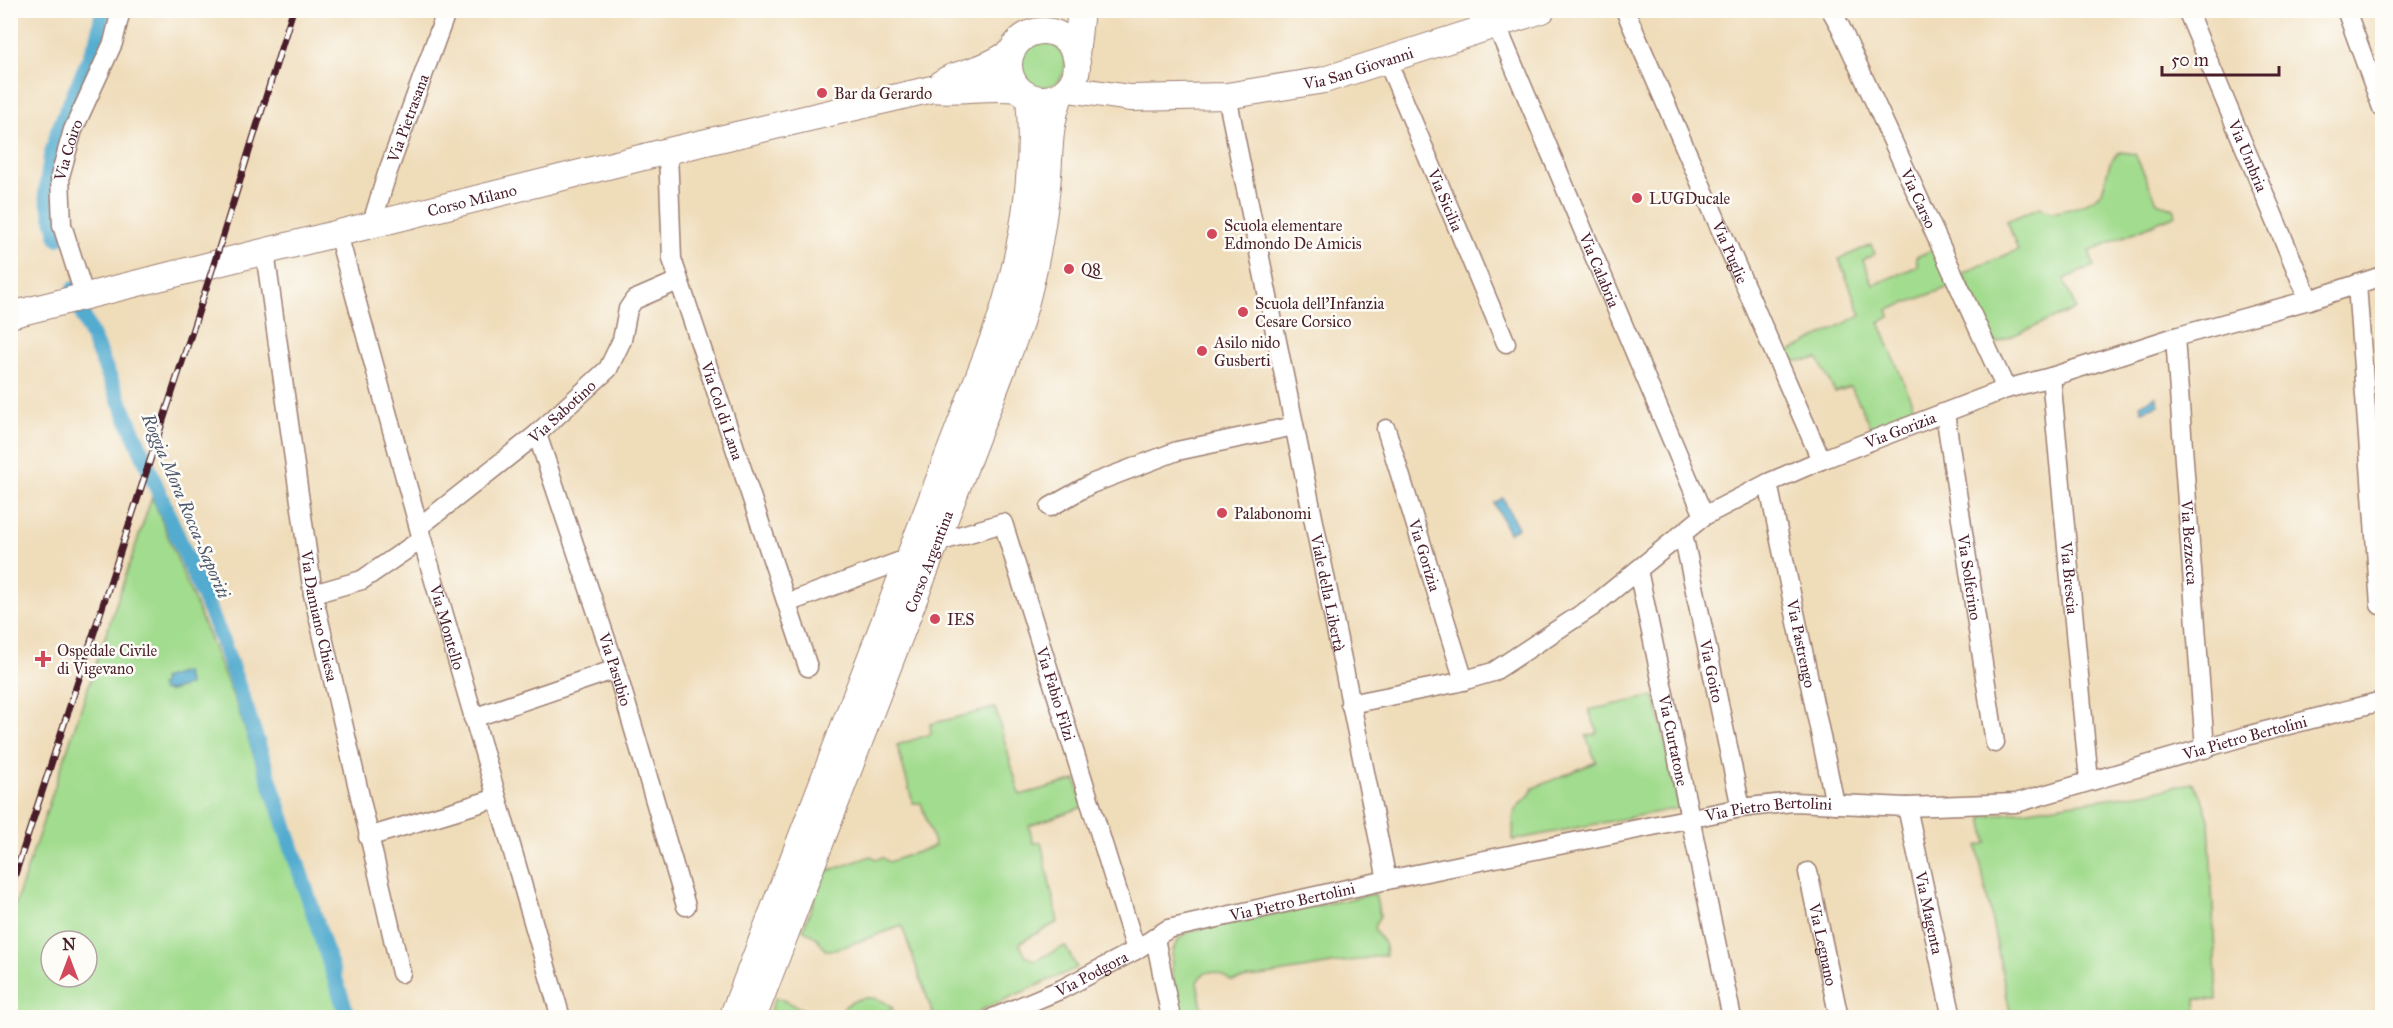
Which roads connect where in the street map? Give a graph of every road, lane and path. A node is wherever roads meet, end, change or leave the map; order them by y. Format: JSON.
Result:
{"nodes":[{"id":1,"x":121,"y":10,"type":"edge"},
{"id":2,"x":447,"y":10,"type":"edge"},
{"id":3,"x":1053,"y":10,"type":"edge"},
{"id":4,"x":1082,"y":10,"type":"edge"},
{"id":5,"x":1542,"y":10,"type":"edge"},
{"id":6,"x":1625,"y":10,"type":"edge"},
{"id":7,"x":1831,"y":10,"type":"edge"},
{"id":8,"x":2187,"y":10,"type":"edge"},
{"id":9,"x":2346,"y":10,"type":"edge"},
{"id":10,"x":1496,"y":24,"type":"junction"},
{"id":11,"x":1035,"y":32,"type":"junction"},
{"id":12,"x":1011,"y":52,"type":"junction"},
{"id":13,"x":1077,"y":58,"type":"junction"},
{"id":14,"x":1386,"y":58,"type":"junction"},
{"id":15,"x":932,"y":89,"type":"junction"},
{"id":16,"x":1064,"y":92,"type":"junction"},
{"id":17,"x":1024,"y":93,"type":"junction"},
{"id":18,"x":1169,"y":95,"type":"junction"},
{"id":19,"x":1227,"y":96,"type":"junction"},
{"id":20,"x":2382,"y":108,"type":"edge"},
{"id":21,"x":668,"y":151,"type":"junction"},
{"id":22,"x":371,"y":226,"type":"junction"},
{"id":23,"x":338,"y":234,"type":"junction"},
{"id":24,"x":265,"y":252,"type":"junction"},
{"id":25,"x":2382,"y":276,"type":"edge"},
{"id":26,"x":678,"y":281,"type":"junction"},
{"id":27,"x":2357,"y":284,"type":"junction"},
{"id":28,"x":77,"y":299,"type":"junction"},
{"id":29,"x":2309,"y":300,"type":"junction"},
{"id":30,"x":10,"y":315,"type":"edge"},
{"id":31,"x":2175,"y":336,"type":"junction"},
{"id":32,"x":1506,"y":343,"type":"dead end"},
{"id":33,"x":2051,"y":377,"type":"junction"},
{"id":34,"x":2006,"y":389,"type":"junction"},
{"id":35,"x":1945,"y":413,"type":"junction"},
{"id":36,"x":1294,"y":426,"type":"junction"},
{"id":37,"x":1386,"y":429,"type":"dead end"},
{"id":38,"x":537,"y":434,"type":"junction"},
{"id":39,"x":1821,"y":460,"type":"junction"},
{"id":40,"x":1768,"y":483,"type":"junction"},
{"id":41,"x":1050,"y":507,"type":"dead end"},
{"id":42,"x":1704,"y":516,"type":"junction"},
{"id":43,"x":420,"y":533,"type":"junction"},
{"id":44,"x":1683,"y":534,"type":"junction"},
{"id":45,"x":922,"y":551,"type":"junction"},
{"id":46,"x":1638,"y":570,"type":"junction"},
{"id":47,"x":313,"y":594,"type":"junction"},
{"id":48,"x":787,"y":603,"type":"junction"},
{"id":49,"x":2380,"y":605,"type":"dead end"},
{"id":50,"x":808,"y":667,"type":"dead end"},
{"id":51,"x":616,"y":669,"type":"junction"},
{"id":52,"x":1464,"y":681,"type":"junction"},
{"id":53,"x":2382,"y":701,"type":"edge"},
{"id":54,"x":1350,"y":704,"type":"junction"},
{"id":55,"x":474,"y":718,"type":"junction"},
{"id":56,"x":1995,"y":743,"type":"dead end"},
{"id":57,"x":2205,"y":748,"type":"junction"},
{"id":58,"x":2089,"y":781,"type":"junction"},
{"id":59,"x":497,"y":798,"type":"junction"},
{"id":60,"x":1835,"y":804,"type":"junction"},
{"id":61,"x":1907,"y":807,"type":"junction"},
{"id":62,"x":1741,"y":808,"type":"junction"},
{"id":63,"x":1690,"y":817,"type":"junction"},
{"id":64,"x":368,"y":837,"type":"junction"},
{"id":65,"x":1808,"y":872,"type":"dead end"},
{"id":66,"x":1387,"y":880,"type":"junction"},
{"id":67,"x":686,"y":906,"type":"dead end"},
{"id":68,"x":1155,"y":938,"type":"junction"},
{"id":69,"x":1136,"y":950,"type":"junction"},
{"id":70,"x":401,"y":973,"type":"dead end"},
{"id":71,"x":561,"y":1017,"type":"edge"},
{"id":72,"x":732,"y":1017,"type":"edge"},
{"id":73,"x":753,"y":1017,"type":"edge"},
{"id":74,"x":993,"y":1017,"type":"edge"},
{"id":75,"x":1171,"y":1017,"type":"edge"},
{"id":76,"x":1732,"y":1017,"type":"edge"},
{"id":77,"x":1839,"y":1017,"type":"edge"},
{"id":78,"x":1952,"y":1017,"type":"edge"}],
"edges":[{"from":1,"to":28,"type":"street","name":"Via Coiro"},
{"from":2,"to":22,"type":"street","name":"Via Pietrasana"},
{"from":3,"to":11,"type":"main road"},
{"from":4,"to":13,"type":"main road"},
{"from":5,"to":10,"type":"main road","name":"Via San Giovanni"},
{"from":6,"to":39,"type":"street","name":"Via Puglie"},
{"from":7,"to":34,"type":"street","name":"Via Carso"},
{"from":8,"to":29,"type":"street","name":"Via Umbria"},
{"from":9,"to":20,"type":"street"},
{"from":10,"to":14,"type":"main road","name":"Via San Giovanni"},
{"from":10,"to":42,"type":"street","name":"Via Calabria"},
{"from":11,"to":12,"type":"main road"},
{"from":11,"to":13,"type":"main road"},
{"from":12,"to":15,"type":"main road","name":"Corso Milano"},
{"from":12,"to":17,"type":"main road","name":"Corso Argentina"},
{"from":13,"to":16,"type":"main road","name":"Corso Argentina"},
{"from":13,"to":18,"type":"main road","name":"Via San Giovanni"},
{"from":14,"to":19,"type":"main road","name":"Via San Giovanni"},
{"from":14,"to":32,"type":"street","name":"Via Sicilia"},
{"from":15,"to":17,"type":"main road","name":"Corso Milano"},
{"from":15,"to":21,"type":"main road","name":"Corso Milano"},
{"from":16,"to":17,"type":"main road"},
{"from":16,"to":18,"type":"main road","name":"Via San Giovanni"},
{"from":16,"to":45,"type":"main road","name":"Corso Argentina"},
{"from":17,"to":45,"type":"main road","name":"Corso Argentina"},
{"from":18,"to":19,"type":"main road","name":"Via San Giovanni"},
{"from":19,"to":36,"type":"street","name":"Viale della Libertà"},
{"from":21,"to":22,"type":"main road","name":"Corso Milano"},
{"from":21,"to":26,"type":"street","name":"Via Col di Lana"},
{"from":22,"to":23,"type":"main road","name":"Corso Milano"},
{"from":23,"to":24,"type":"main road","name":"Corso Milano"},
{"from":23,"to":43,"type":"street","name":"Via Montello"},
{"from":24,"to":28,"type":"main road","name":"Corso Milano"},
{"from":24,"to":47,"type":"street","name":"Via Damiano Chiesa"},
{"from":25,"to":27,"type":"street","name":"Via Gorizia"},
{"from":26,"to":38,"type":"street","name":"Via Sabotino"},
{"from":26,"to":48,"type":"street","name":"Via Col di Lana"},
{"from":27,"to":29,"type":"street","name":"Via Gorizia"},
{"from":27,"to":49,"type":"street"},
{"from":28,"to":30,"type":"main road","name":"Corso Milano"},
{"from":29,"to":31,"type":"street","name":"Via Gorizia"},
{"from":31,"to":33,"type":"street","name":"Via Gorizia"},
{"from":31,"to":57,"type":"street","name":"Via Bezzecca"},
{"from":33,"to":34,"type":"street","name":"Via Gorizia"},
{"from":33,"to":58,"type":"street","name":"Via Brescia"},
{"from":34,"to":35,"type":"street","name":"Via Gorizia"},
{"from":35,"to":39,"type":"street","name":"Via Gorizia"},
{"from":35,"to":56,"type":"street","name":"Via Solferino"},
{"from":36,"to":41,"type":"street"},
{"from":36,"to":54,"type":"street","name":"Viale della Libertà"},
{"from":37,"to":52,"type":"street","name":"Via Gorizia"},
{"from":38,"to":43,"type":"street","name":"Via Sabotino"},
{"from":38,"to":51,"type":"street","name":"Via Pasubio"},
{"from":39,"to":40,"type":"street","name":"Via Gorizia"},
{"from":40,"to":42,"type":"street","name":"Via Gorizia"},
{"from":40,"to":60,"type":"street","name":"Via Pastrengo"},
{"from":42,"to":44,"type":"street","name":"Via Gorizia"},
{"from":43,"to":47,"type":"street","name":"Via Sabotino"},
{"from":43,"to":55,"type":"street","name":"Via Montello"},
{"from":44,"to":46,"type":"street","name":"Via Gorizia"},
{"from":44,"to":62,"type":"street","name":"Via Goito"},
{"from":45,"to":48,"type":"street","name":"Via Fabio Filzi"},
{"from":45,"to":69,"type":"street","name":"Via Fabio Filzi"},
{"from":45,"to":72,"type":"main road","name":"Corso Argentina"},
{"from":45,"to":73,"type":"main road","name":"Corso Argentina"},
{"from":46,"to":52,"type":"street","name":"Via Gorizia"},
{"from":46,"to":63,"type":"street","name":"Via Curtatone"},
{"from":47,"to":64,"type":"street","name":"Via Damiano Chiesa"},
{"from":48,"to":50,"type":"street","name":"Via Col di Lana"},
{"from":51,"to":55,"type":"street"},
{"from":51,"to":67,"type":"street","name":"Via Pasubio"},
{"from":52,"to":54,"type":"street","name":"Via Gorizia"},
{"from":53,"to":57,"type":"street","name":"Via Pietro Bertolini"},
{"from":54,"to":66,"type":"street","name":"Viale della Libertà"},
{"from":55,"to":59,"type":"street","name":"Via Montello"},
{"from":57,"to":58,"type":"street","name":"Via Pietro Bertolini"},
{"from":58,"to":61,"type":"street","name":"Via Pietro Bertolini"},
{"from":59,"to":64,"type":"street"},
{"from":59,"to":71,"type":"street","name":"Via Montello"},
{"from":60,"to":61,"type":"street","name":"Via Pietro Bertolini"},
{"from":60,"to":62,"type":"street","name":"Via Pietro Bertolini"},
{"from":61,"to":78,"type":"street","name":"Via Magenta"},
{"from":62,"to":63,"type":"street","name":"Via Pietro Bertolini"},
{"from":63,"to":66,"type":"street","name":"Via Pietro Bertolini"},
{"from":63,"to":76,"type":"street","name":"Via Curtatone"},
{"from":64,"to":70,"type":"street","name":"Via Damiano Chiesa"},
{"from":65,"to":77,"type":"street","name":"Via Legnano"},
{"from":66,"to":68,"type":"street","name":"Via Pietro Bertolini"},
{"from":68,"to":69,"type":"street","name":"Via Podgora"},
{"from":68,"to":75,"type":"street"},
{"from":69,"to":74,"type":"street","name":"Via Podgora"}]}
